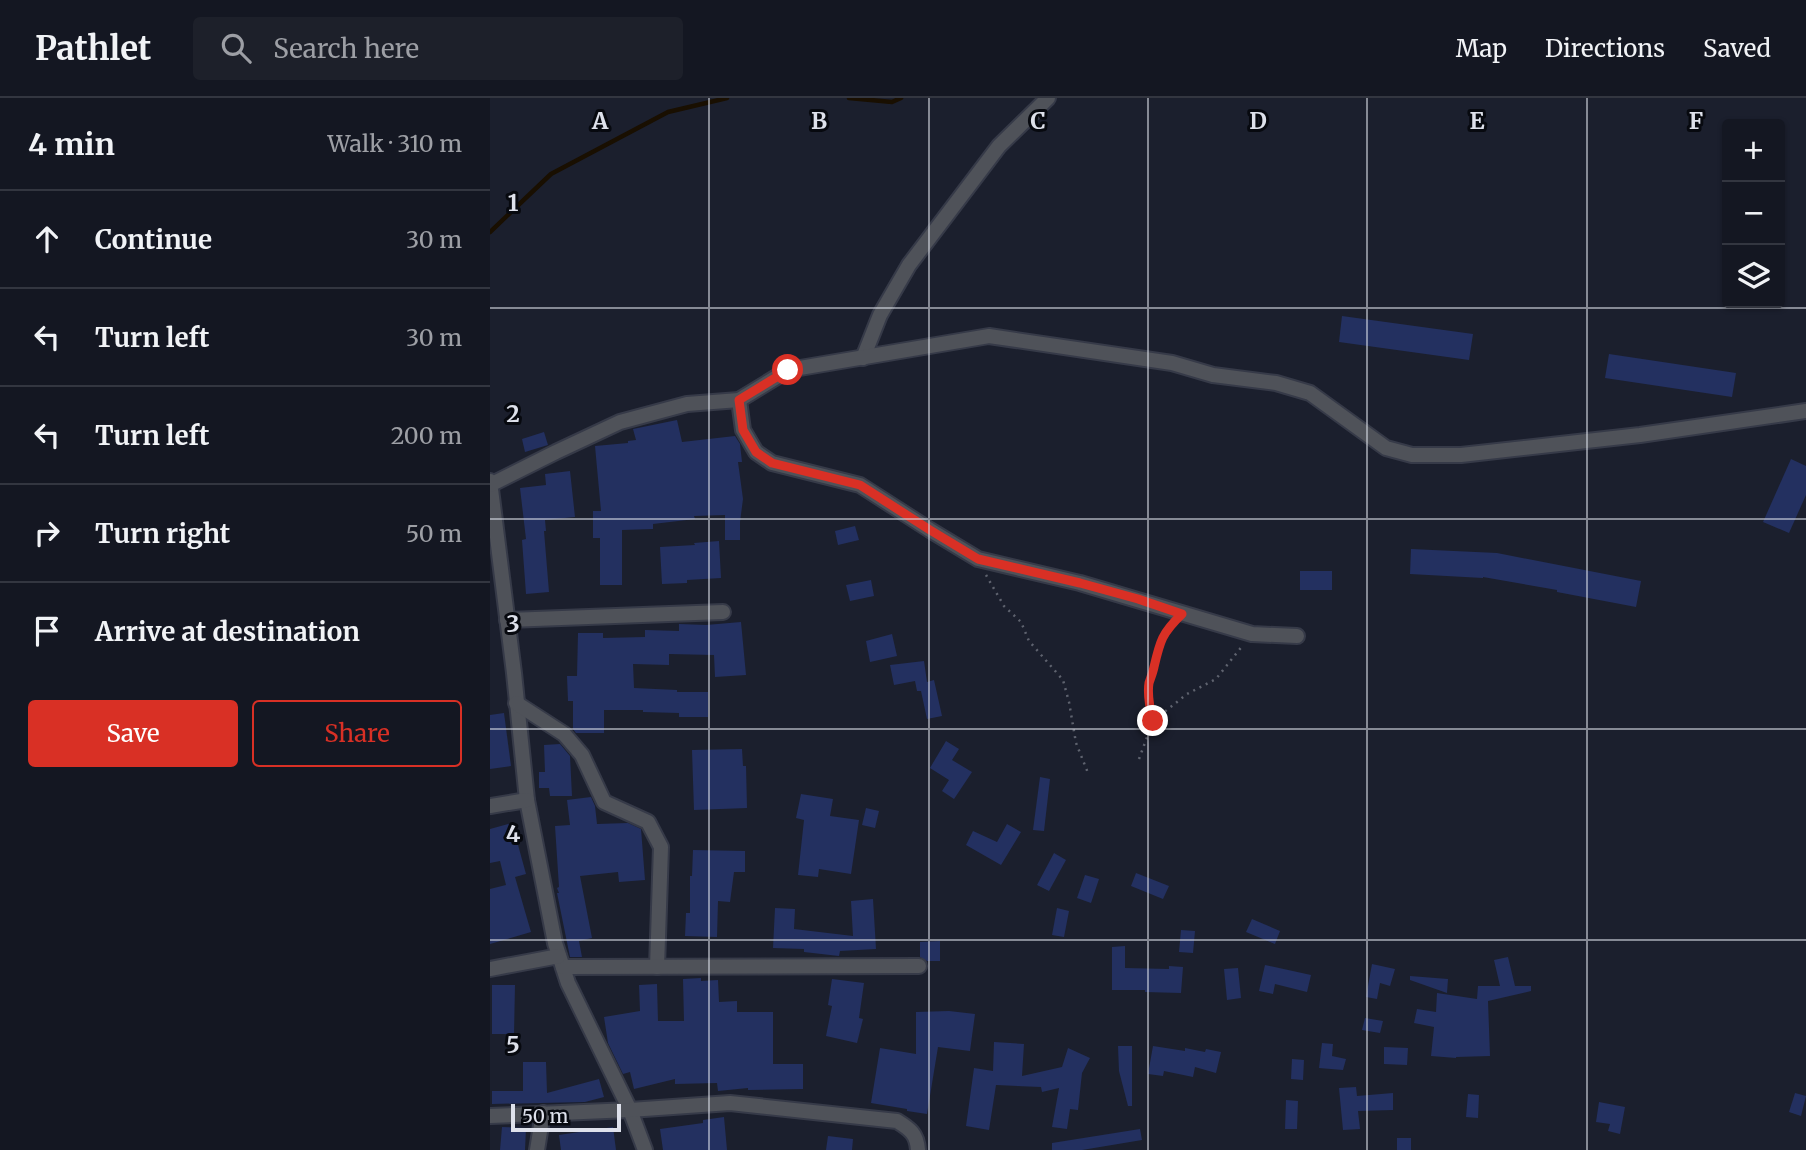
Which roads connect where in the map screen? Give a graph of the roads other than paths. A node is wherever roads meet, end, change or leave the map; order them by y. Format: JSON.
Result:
{"nodes":[{"id":1,"x":1048,"y":98,"type":"edge"},
{"id":2,"x":863,"y":358,"type":"junction"},
{"id":3,"x":739,"y":400,"type":"junction"},
{"id":4,"x":1806,"y":411,"type":"edge"},
{"id":5,"x":490,"y":484,"type":"edge"},
{"id":6,"x":723,"y":612,"type":"dead end"},
{"id":7,"x":508,"y":620,"type":"junction"},
{"id":8,"x":1297,"y":636,"type":"dead end"},
{"id":9,"x":516,"y":703,"type":"junction"},
{"id":10,"x":527,"y":800,"type":"junction"},
{"id":11,"x":490,"y":806,"type":"edge"},
{"id":12,"x":561,"y":961,"type":"junction"},
{"id":13,"x":919,"y":966,"type":"dead end"},
{"id":14,"x":657,"y":967,"type":"junction"},
{"id":15,"x":490,"y":969,"type":"edge"},
{"id":16,"x":631,"y":1110,"type":"junction"},
{"id":17,"x":542,"y":1113,"type":"junction"},
{"id":18,"x":490,"y":1116,"type":"edge"},
{"id":19,"x":537,"y":1150,"type":"edge"},
{"id":20,"x":645,"y":1150,"type":"edge"},
{"id":21,"x":918,"y":1150,"type":"edge"}],
"edges":[{"from":1,"to":2,"type":"street"},
{"from":2,"to":3,"type":"street"},
{"from":2,"to":4,"type":"street"},
{"from":3,"to":5,"type":"street"},
{"from":3,"to":8,"type":"street"},
{"from":5,"to":7,"type":"street"},
{"from":6,"to":7,"type":"street"},
{"from":7,"to":9,"type":"street"},
{"from":9,"to":10,"type":"street"},
{"from":9,"to":14,"type":"street"},
{"from":10,"to":11,"type":"street"},
{"from":10,"to":12,"type":"street"},
{"from":12,"to":14,"type":"street"},
{"from":12,"to":15,"type":"street"},
{"from":12,"to":16,"type":"street"},
{"from":13,"to":14,"type":"street"},
{"from":16,"to":17,"type":"street"},
{"from":16,"to":20,"type":"street"},
{"from":16,"to":21,"type":"street"},
{"from":17,"to":18,"type":"street"},
{"from":17,"to":19,"type":"street"}]}
